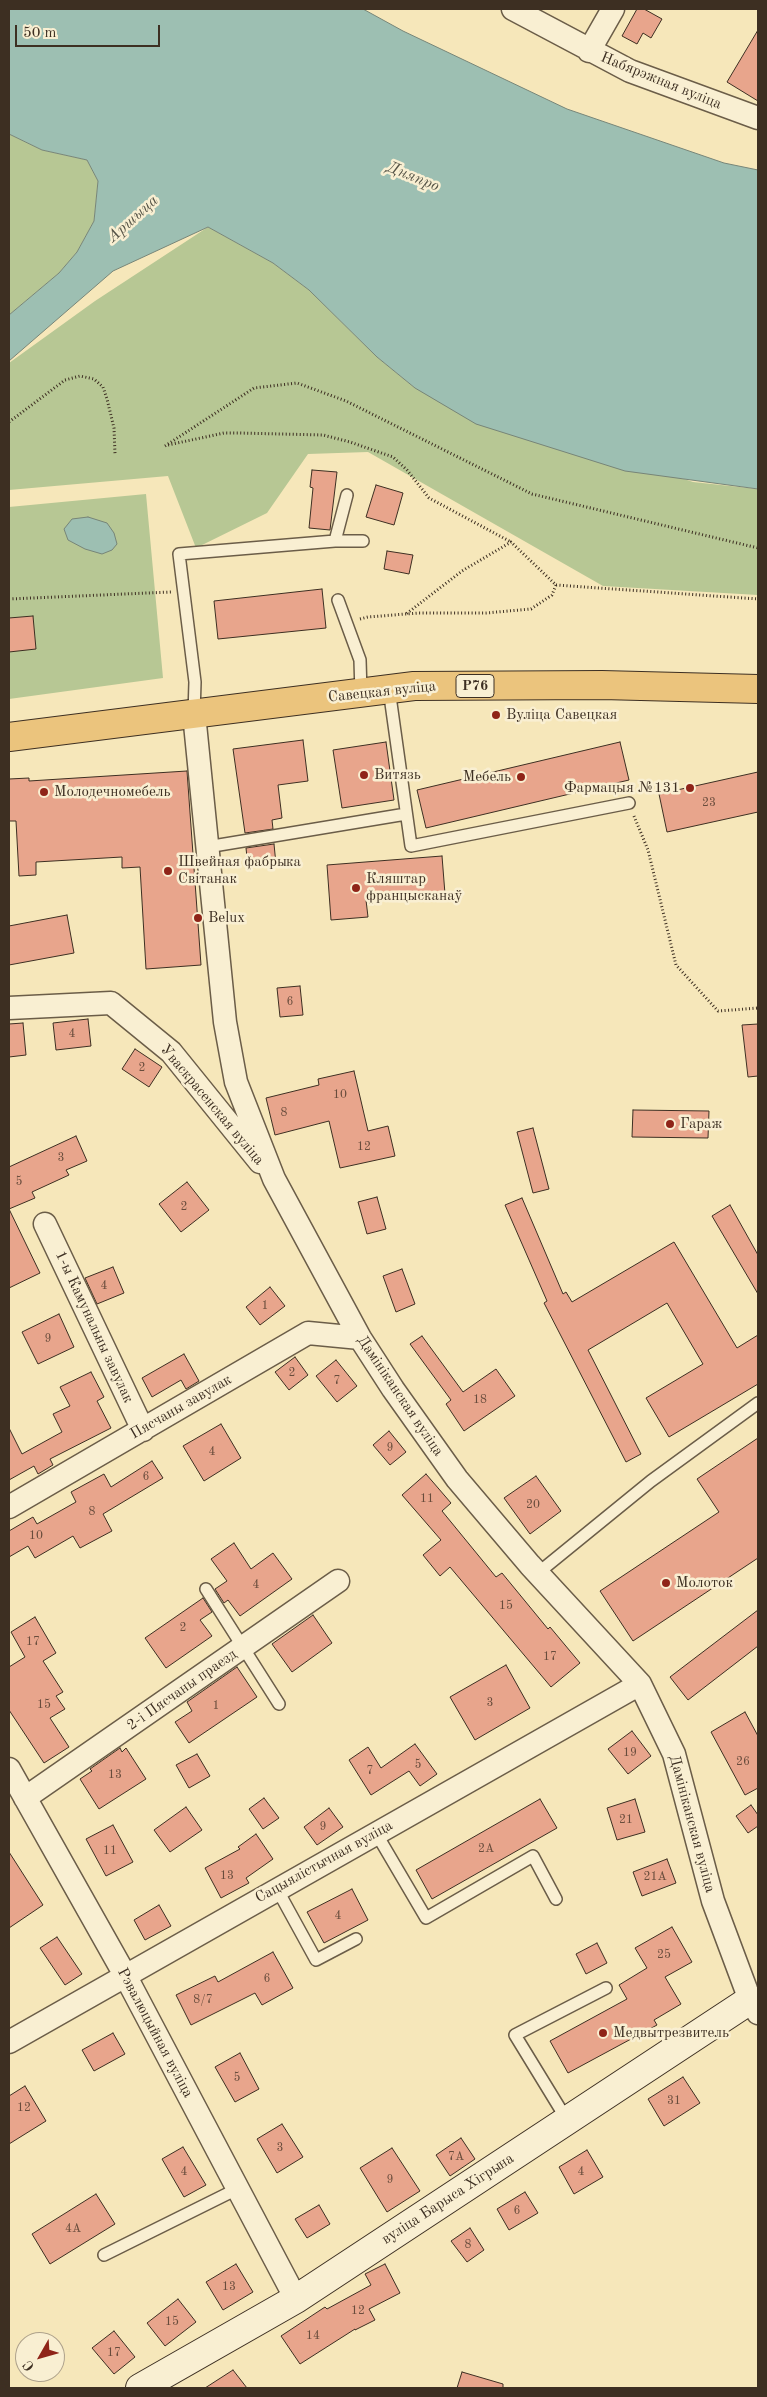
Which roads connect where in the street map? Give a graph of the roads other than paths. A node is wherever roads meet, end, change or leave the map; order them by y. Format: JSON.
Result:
{"nodes":[{"id":1,"x":513,"y":9,"type":"edge"},
{"id":2,"x":613,"y":9,"type":"edge"},
{"id":3,"x":589,"y":51,"type":"junction"},
{"id":4,"x":758,"y":118,"type":"edge"},
{"id":5,"x":347,"y":495,"type":"dead end"},
{"id":6,"x":335,"y":541,"type":"junction"},
{"id":7,"x":363,"y":541,"type":"dead end"},
{"id":8,"x":338,"y":600,"type":"dead end"},
{"id":9,"x":389,"y":689,"type":"junction"},
{"id":10,"x":758,"y":689,"type":"edge"},
{"id":11,"x":361,"y":693,"type":"junction"},
{"id":12,"x":194,"y":714,"type":"junction"},
{"id":13,"x":9,"y":737,"type":"edge"},
{"id":14,"x":629,"y":803,"type":"road end"},
{"id":15,"x":406,"y":814,"type":"junction"},
{"id":16,"x":207,"y":847,"type":"junction"},
{"id":17,"x":9,"y":1008,"type":"edge"},
{"id":18,"x":274,"y":1179,"type":"junction"},
{"id":19,"x":45,"y":1224,"type":"dead end"},
{"id":20,"x":360,"y":1338,"type":"junction"},
{"id":21,"x":758,"y":1403,"type":"edge"},
{"id":22,"x":143,"y":1430,"type":"junction"},
{"id":23,"x":9,"y":1507,"type":"edge"},
{"id":24,"x":538,"y":1574,"type":"junction"},
{"id":25,"x":338,"y":1581,"type":"dead end"},
{"id":26,"x":206,"y":1589,"type":"dead end"},
{"id":27,"x":243,"y":1647,"type":"junction"},
{"id":28,"x":640,"y":1684,"type":"junction"},
{"id":29,"x":279,"y":1704,"type":"dead end"},
{"id":30,"x":9,"y":1769,"type":"edge"},
{"id":31,"x":25,"y":1798,"type":"junction"},
{"id":32,"x":376,"y":1833,"type":"junction"},
{"id":33,"x":276,"y":1889,"type":"junction"},
{"id":34,"x":556,"y":1899,"type":"dead end"},
{"id":35,"x":356,"y":1939,"type":"dead end"},
{"id":36,"x":126,"y":1975,"type":"junction"},
{"id":37,"x":606,"y":1988,"type":"dead end"},
{"id":38,"x":755,"y":2003,"type":"edge"},
{"id":39,"x":9,"y":2042,"type":"edge"},
{"id":40,"x":568,"y":2120,"type":"junction"},
{"id":41,"x":236,"y":2189,"type":"junction"},
{"id":42,"x":104,"y":2255,"type":"dead end"},
{"id":43,"x":296,"y":2299,"type":"junction"},
{"id":44,"x":140,"y":2388,"type":"edge"}],
"edges":[{"from":1,"to":3,"type":"street","name":"Набярэжная вуліца"},
{"from":2,"to":3,"type":"street"},
{"from":3,"to":4,"type":"street","name":"Набярэжная вуліца"},
{"from":5,"to":6,"type":"lane"},
{"from":6,"to":7,"type":"lane"},
{"from":6,"to":12,"type":"lane"},
{"from":8,"to":11,"type":"lane"},
{"from":9,"to":10,"type":"main road","name":"Савецкая вуліца","number":"Р76"},
{"from":9,"to":11,"type":"main road","name":"Савецкая вуліца","number":"Р76"},
{"from":9,"to":15,"type":"lane"},
{"from":11,"to":12,"type":"main road","name":"Савецкая вуліца","number":"Р76"},
{"from":12,"to":13,"type":"main road","name":"Савецкая вуліца","number":"Р76"},
{"from":12,"to":16,"type":"street","name":"Дамініканская вуліца"},
{"from":14,"to":15,"type":"lane"},
{"from":15,"to":16,"type":"lane"},
{"from":16,"to":18,"type":"street","name":"Дамініканская вуліца"},
{"from":17,"to":18,"type":"street","name":"Уваскрасенская вуліца"},
{"from":18,"to":20,"type":"street","name":"Дамініканская вуліца"},
{"from":19,"to":22,"type":"street","name":"1-ы Камунальны завулак"},
{"from":20,"to":22,"type":"street","name":"Пясчаны завулак"},
{"from":20,"to":24,"type":"street","name":"Дамініканская вуліца"},
{"from":21,"to":24,"type":"lane"},
{"from":22,"to":23,"type":"street","name":"Пясчаны завулак"},
{"from":24,"to":28,"type":"street","name":"Дамініканская вуліца"},
{"from":25,"to":27,"type":"street","name":"2-і Пясчаны праезд"},
{"from":26,"to":27,"type":"lane"},
{"from":27,"to":29,"type":"lane"},
{"from":27,"to":31,"type":"street","name":"2-і Пясчаны праезд"},
{"from":28,"to":32,"type":"street","name":"Сацыялістычная вуліца"},
{"from":28,"to":38,"type":"street","name":"Дамініканская вуліца"},
{"from":30,"to":31,"type":"street","name":"Рэвалюцыйная вуліца"},
{"from":31,"to":36,"type":"street","name":"Рэвалюцыйная вуліца"},
{"from":32,"to":33,"type":"street","name":"Сацыялістычная вуліца"},
{"from":32,"to":34,"type":"lane"},
{"from":33,"to":35,"type":"lane"},
{"from":33,"to":36,"type":"street","name":"Сацыялістычная вуліца"},
{"from":36,"to":39,"type":"street","name":"Сацыялістычная вуліца"},
{"from":36,"to":41,"type":"street","name":"Рэвалюцыйная вуліца"},
{"from":37,"to":40,"type":"lane"},
{"from":38,"to":40,"type":"street","name":"вуліца Барыса Хігрына"},
{"from":40,"to":43,"type":"street","name":"вуліца Барыса Хігрына"},
{"from":41,"to":42,"type":"lane"},
{"from":41,"to":43,"type":"street","name":"Рэвалюцыйная вуліца"},
{"from":43,"to":44,"type":"street","name":"вуліца Барыса Хігрына"}]}
